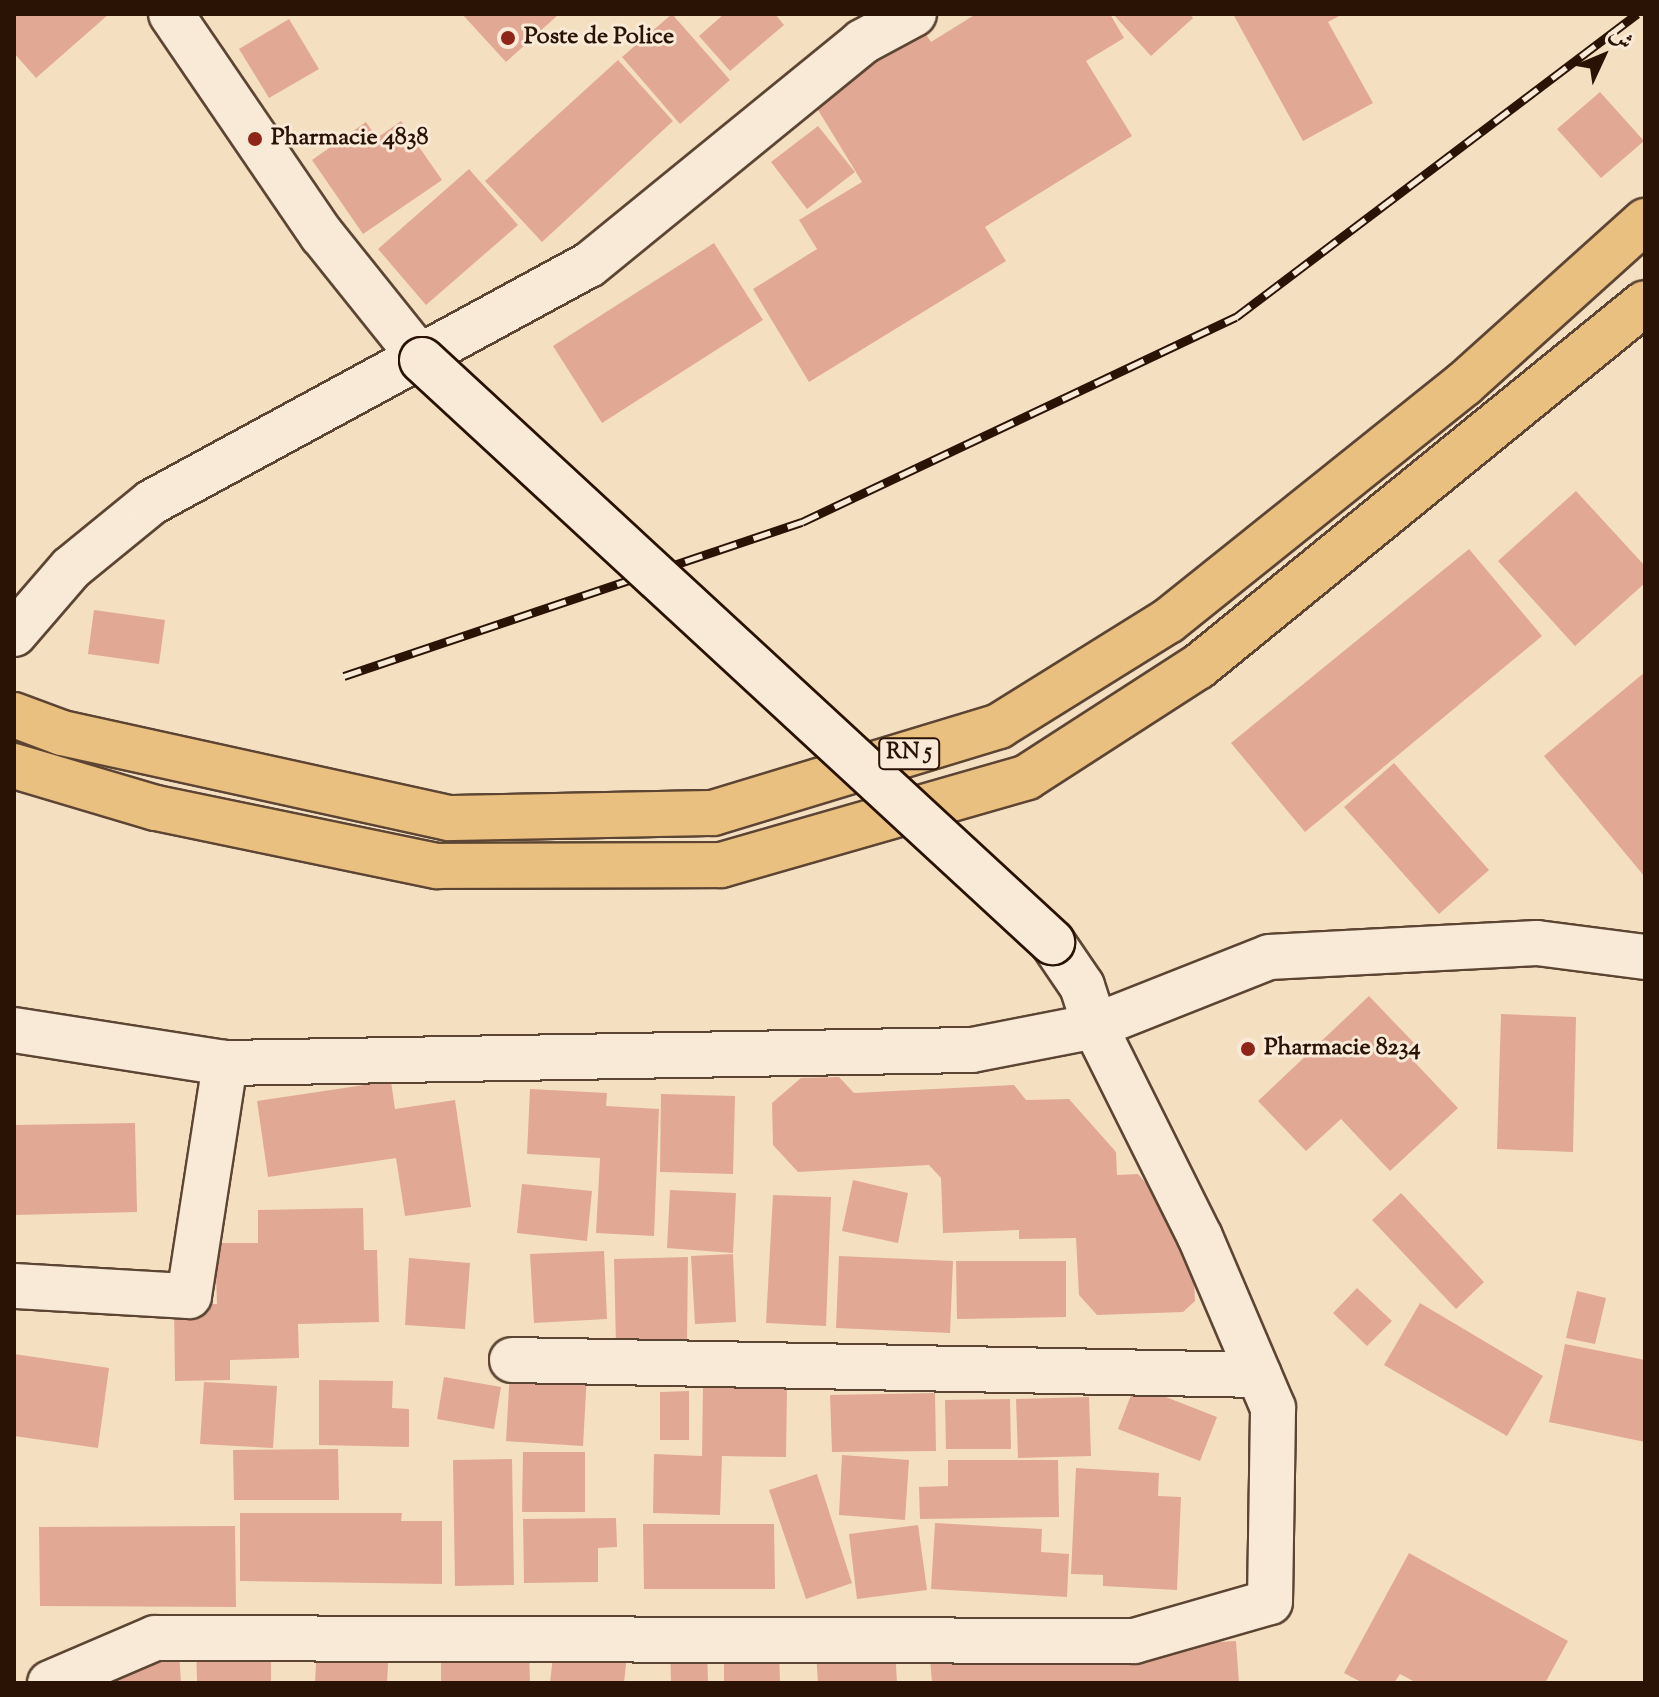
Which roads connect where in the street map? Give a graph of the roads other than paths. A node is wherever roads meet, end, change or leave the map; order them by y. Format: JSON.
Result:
{"nodes":[{"id":1,"x":171,"y":14,"type":"edge"},
{"id":2,"x":914,"y":14,"type":"edge"},
{"id":3,"x":1645,"y":221,"type":"edge"},
{"id":4,"x":1645,"y":303,"type":"edge"},
{"id":5,"x":422,"y":360,"type":"junction"},
{"id":6,"x":14,"y":634,"type":"edge"},
{"id":7,"x":14,"y":715,"type":"edge"},
{"id":8,"x":14,"y":766,"type":"edge"},
{"id":9,"x":1645,"y":957,"type":"edge"},
{"id":10,"x":1095,"y":1026,"type":"junction"},
{"id":11,"x":14,"y":1030,"type":"edge"},
{"id":12,"x":225,"y":1063,"type":"junction"},
{"id":13,"x":14,"y":1286,"type":"edge"},
{"id":14,"x":512,"y":1360,"type":"dead end"},
{"id":15,"x":1259,"y":1375,"type":"junction"},
{"id":16,"x":50,"y":1683,"type":"edge"}],
"edges":[{"from":1,"to":5,"type":"street"},
{"from":2,"to":5,"type":"street"},
{"from":3,"to":7,"type":"highway","number":"RN 5"},
{"from":4,"to":8,"type":"highway","number":"RN 5"},
{"from":5,"to":6,"type":"street"},
{"from":5,"to":10,"type":"street","bridge":true},
{"from":9,"to":10,"type":"street"},
{"from":10,"to":12,"type":"street"},
{"from":10,"to":15,"type":"street"},
{"from":11,"to":12,"type":"street"},
{"from":12,"to":13,"type":"street"},
{"from":14,"to":15,"type":"street"},
{"from":15,"to":16,"type":"street"}]}
